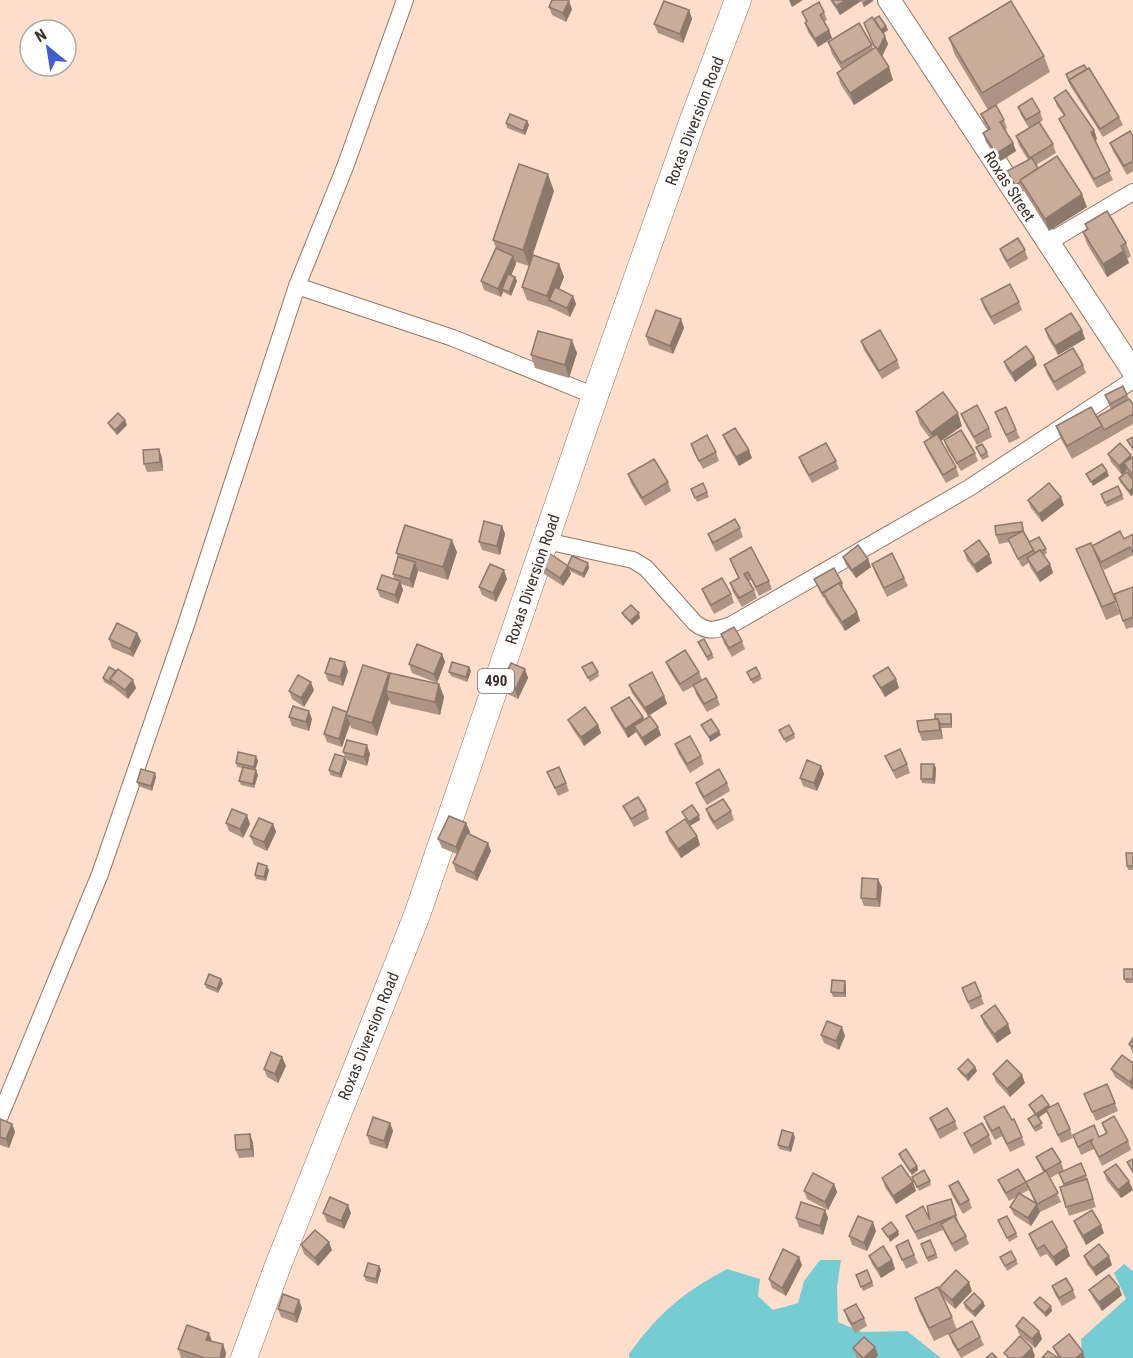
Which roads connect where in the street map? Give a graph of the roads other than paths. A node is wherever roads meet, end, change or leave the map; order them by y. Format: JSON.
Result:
{"nodes":[{"id":1,"x":405,"y":0,"type":"edge"},
{"id":2,"x":738,"y":0,"type":"edge"},
{"id":3,"x":889,"y":0,"type":"edge"},
{"id":4,"x":1133,"y":192,"type":"edge"},
{"id":5,"x":1047,"y":243,"type":"junction"},
{"id":6,"x":297,"y":286,"type":"junction"},
{"id":7,"x":1133,"y":371,"type":"edge"},
{"id":8,"x":1133,"y":380,"type":"edge"},
{"id":9,"x":595,"y":396,"type":"junction"},
{"id":10,"x":546,"y":541,"type":"junction"},
{"id":11,"x":0,"y":1116,"type":"edge"},
{"id":12,"x":244,"y":1358,"type":"edge"}],
"edges":[{"from":1,"to":6,"type":"street"},
{"from":2,"to":9,"type":"main road","name":"Roxas Diversion Road","number":"490"},
{"from":3,"to":5,"type":"main road","name":"Roxas Street"},
{"from":4,"to":5,"type":"street"},
{"from":5,"to":7,"type":"main road","name":"Roxas Street"},
{"from":6,"to":9,"type":"street"},
{"from":6,"to":11,"type":"street"},
{"from":8,"to":10,"type":"street"},
{"from":9,"to":10,"type":"main road","name":"Roxas Diversion Road","number":"490"},
{"from":10,"to":12,"type":"main road","name":"Roxas Diversion Road","number":"490"}]}
